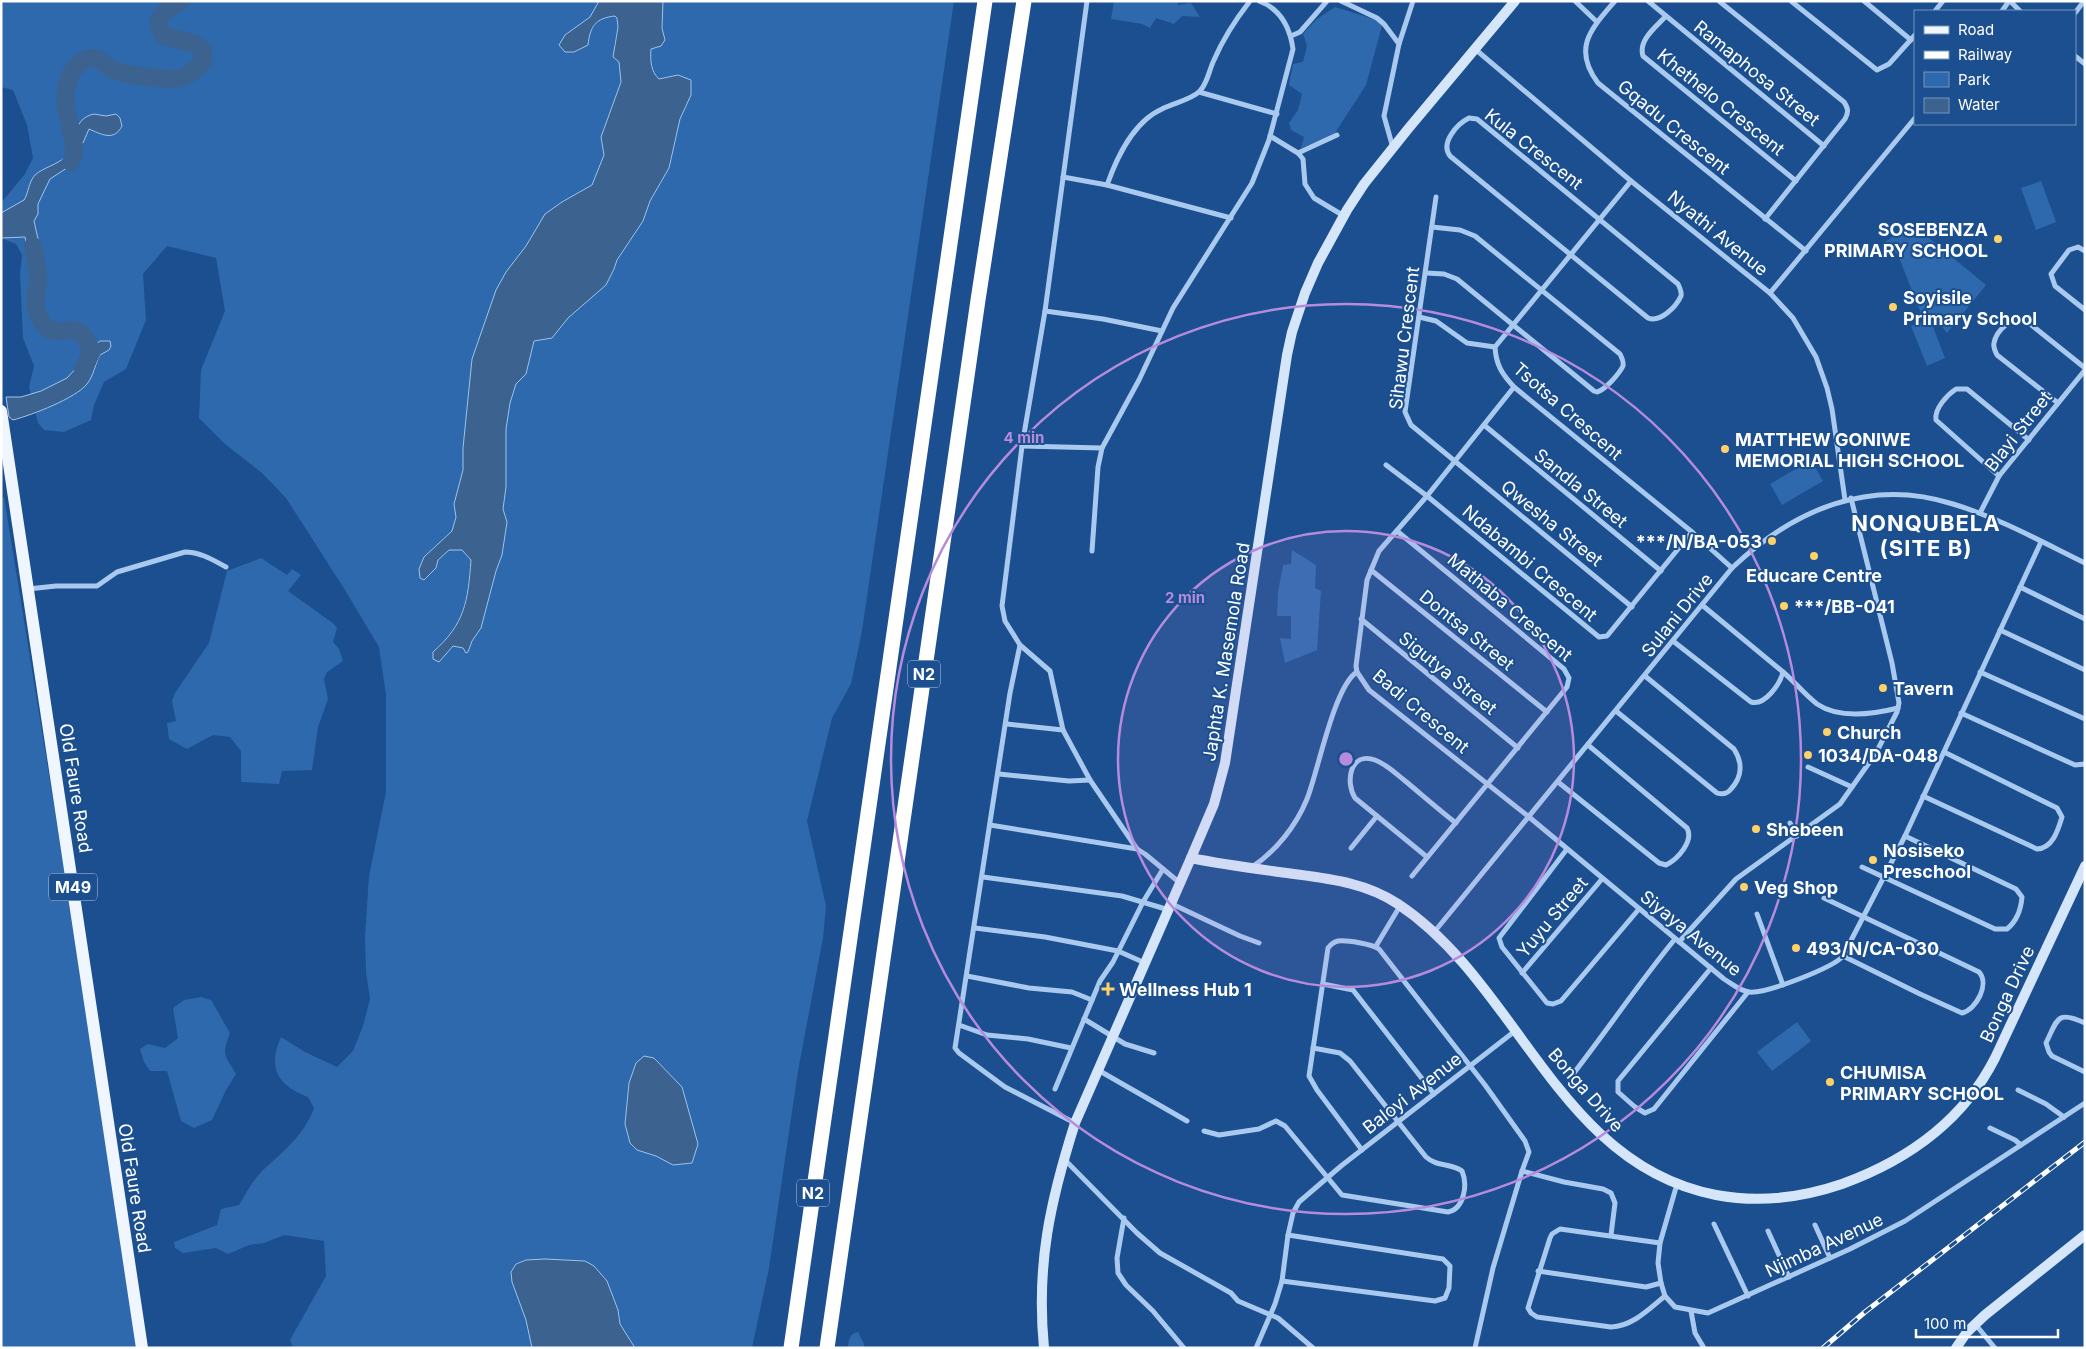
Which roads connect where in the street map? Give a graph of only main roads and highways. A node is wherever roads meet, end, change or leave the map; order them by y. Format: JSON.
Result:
{"nodes":[{"id":1,"x":985,"y":1,"type":"edge"},
{"id":2,"x":1024,"y":1,"type":"edge"},
{"id":3,"x":1515,"y":1,"type":"edge"},
{"id":4,"x":1,"y":411,"type":"edge"},
{"id":5,"x":1191,"y":858,"type":"junction"},
{"id":6,"x":2085,"y":866,"type":"edge"},
{"id":7,"x":2085,"y":1235,"type":"edge"},
{"id":8,"x":804,"y":1256,"type":"junction"},
{"id":9,"x":832,"y":1313,"type":"junction"},
{"id":10,"x":142,"y":1348,"type":"edge"},
{"id":11,"x":782,"y":1348,"type":"edge"},
{"id":12,"x":791,"y":1348,"type":"edge"},
{"id":13,"x":828,"y":1348,"type":"edge"},
{"id":14,"x":835,"y":1348,"type":"edge"},
{"id":15,"x":1044,"y":1348,"type":"edge"},
{"id":16,"x":1956,"y":1348,"type":"edge"}],
"edges":[{"from":1,"to":8,"type":"highway","number":"N2"},
{"from":2,"to":9,"type":"highway","number":"N2"},
{"from":3,"to":5,"type":"main road","name":"Japhta K. Masemola Road"},
{"from":4,"to":10,"type":"main road","name":"Old Faure Road","number":"M49"},
{"from":5,"to":6,"type":"main road","name":"Bonga Drive"},
{"from":5,"to":15,"type":"main road","name":"Japhta K. Masemola Road"},
{"from":7,"to":16,"type":"main road"},
{"from":8,"to":11,"type":"highway"},
{"from":8,"to":12,"type":"highway","number":"N2"},
{"from":9,"to":13,"type":"highway","number":"N2"},
{"from":9,"to":14,"type":"highway"}]}
